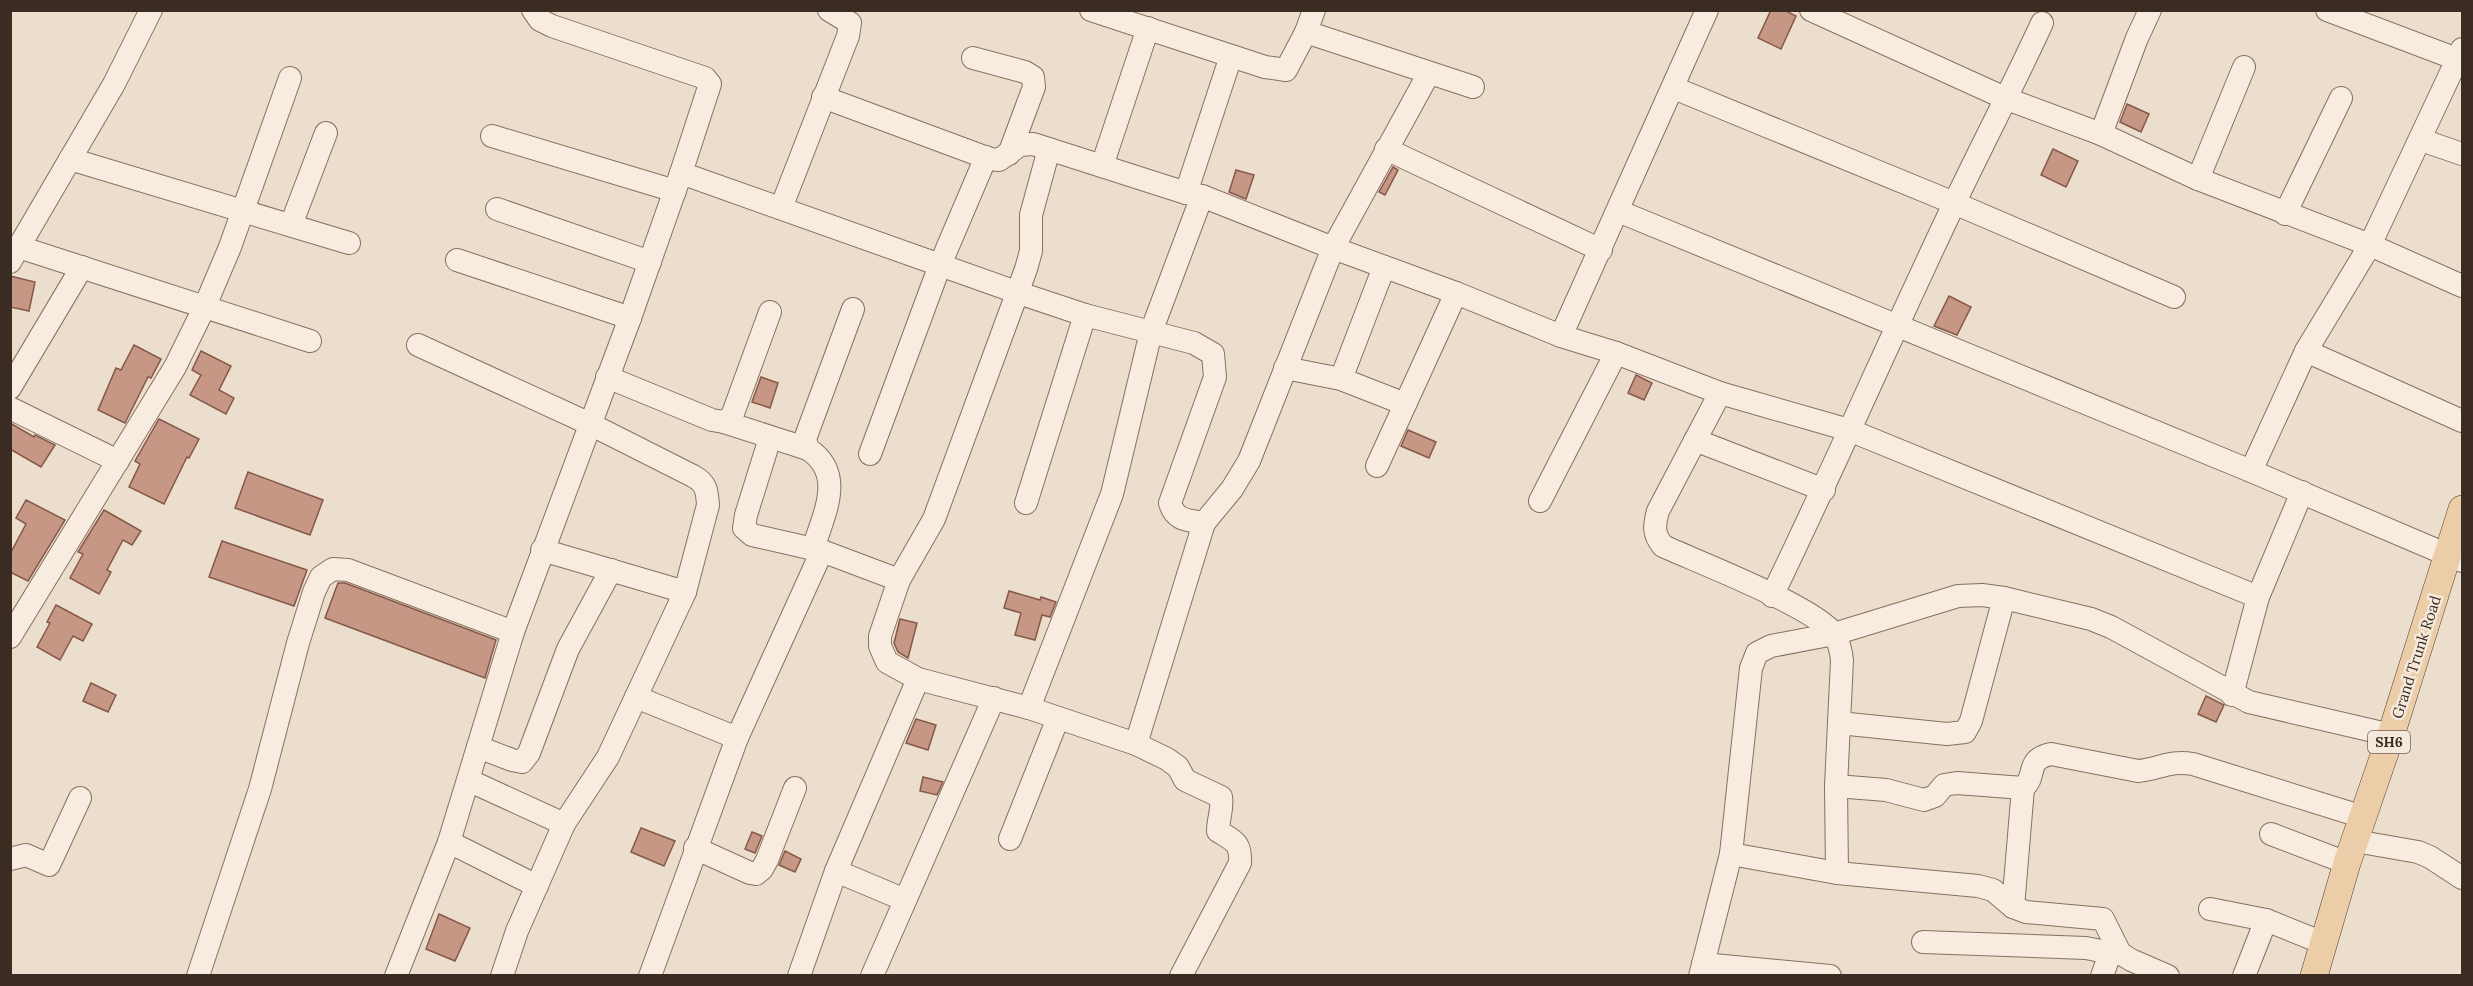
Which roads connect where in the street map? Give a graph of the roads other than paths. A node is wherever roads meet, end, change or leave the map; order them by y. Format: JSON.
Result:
{"nodes":[{"id":1,"x":151,"y":10,"type":"edge"},
{"id":2,"x":533,"y":10,"type":"edge"},
{"id":3,"x":829,"y":10,"type":"edge"},
{"id":4,"x":1091,"y":10,"type":"edge"},
{"id":5,"x":1707,"y":10,"type":"edge"},
{"id":6,"x":2150,"y":10,"type":"edge"},
{"id":7,"x":2327,"y":10,"type":"edge"},
{"id":8,"x":1822,"y":13,"type":"edge"},
{"id":9,"x":1310,"y":21,"type":"edge"},
{"id":10,"x":2042,"y":24,"type":"dead end"},
{"id":11,"x":1148,"y":28,"type":"junction"},
{"id":12,"x":1231,"y":56,"type":"junction"},
{"id":13,"x":2461,"y":56,"type":"edge"},
{"id":14,"x":974,"y":58,"type":"dead end"},
{"id":15,"x":2244,"y":67,"type":"dead end"},
{"id":16,"x":1429,"y":73,"type":"junction"},
{"id":17,"x":290,"y":78,"type":"dead end"},
{"id":18,"x":1473,"y":87,"type":"dead end"},
{"id":19,"x":1674,"y":88,"type":"junction"},
{"id":20,"x":823,"y":97,"type":"junction"},
{"id":21,"x":2342,"y":98,"type":"dead end"},
{"id":22,"x":2007,"y":99,"type":"junction"},
{"id":23,"x":326,"y":133,"type":"dead end"},
{"id":24,"x":2101,"y":134,"type":"junction"},
{"id":25,"x":492,"y":136,"type":"dead end"},
{"id":26,"x":2421,"y":140,"type":"junction"},
{"id":27,"x":1049,"y":149,"type":"junction"},
{"id":28,"x":1386,"y":149,"type":"junction"},
{"id":29,"x":1009,"y":154,"type":"junction"},
{"id":30,"x":2463,"y":154,"type":"edge"},
{"id":31,"x":986,"y":158,"type":"junction"},
{"id":32,"x":70,"y":159,"type":"junction"},
{"id":33,"x":1102,"y":166,"type":"junction"},
{"id":34,"x":2198,"y":179,"type":"junction"},
{"id":35,"x":678,"y":182,"type":"junction"},
{"id":36,"x":1194,"y":194,"type":"junction"},
{"id":37,"x":1954,"y":203,"type":"junction"},
{"id":38,"x":781,"y":208,"type":"junction"},
{"id":39,"x":497,"y":209,"type":"dead end"},
{"id":40,"x":243,"y":211,"type":"junction"},
{"id":41,"x":1618,"y":211,"type":"junction"},
{"id":42,"x":2284,"y":214,"type":"junction"},
{"id":43,"x":291,"y":225,"type":"junction"},
{"id":44,"x":349,"y":243,"type":"dead end"},
{"id":45,"x":2370,"y":245,"type":"junction"},
{"id":46,"x":1333,"y":248,"type":"junction"},
{"id":47,"x":1601,"y":250,"type":"junction"},
{"id":48,"x":15,"y":254,"type":"edge"},
{"id":49,"x":457,"y":260,"type":"dead end"},
{"id":50,"x":650,"y":262,"type":"junction"},
{"id":51,"x":940,"y":265,"type":"junction"},
{"id":52,"x":82,"y":267,"type":"junction"},
{"id":53,"x":1384,"y":267,"type":"junction"},
{"id":54,"x":2463,"y":286,"type":"edge"},
{"id":55,"x":1016,"y":292,"type":"junction"},
{"id":56,"x":1456,"y":293,"type":"junction"},
{"id":57,"x":2174,"y":297,"type":"dead end"},
{"id":58,"x":206,"y":306,"type":"junction"},
{"id":59,"x":853,"y":309,"type":"dead end"},
{"id":60,"x":770,"y":312,"type":"dead end"},
{"id":61,"x":1085,"y":315,"type":"junction"},
{"id":62,"x":630,"y":318,"type":"junction"},
{"id":63,"x":1897,"y":327,"type":"junction"},
{"id":64,"x":1151,"y":332,"type":"junction"},
{"id":65,"x":1561,"y":336,"type":"junction"},
{"id":66,"x":310,"y":341,"type":"dead end"},
{"id":67,"x":418,"y":345,"type":"dead end"},
{"id":68,"x":2306,"y":351,"type":"junction"},
{"id":69,"x":1616,"y":353,"type":"junction"},
{"id":70,"x":1285,"y":368,"type":"junction"},
{"id":71,"x":607,"y":377,"type":"junction"},
{"id":72,"x":1341,"y":379,"type":"junction"},
{"id":73,"x":10,"y":388,"type":"edge"},
{"id":74,"x":1720,"y":393,"type":"junction"},
{"id":75,"x":1405,"y":404,"type":"junction"},
{"id":76,"x":10,"y":408,"type":"edge"},
{"id":77,"x":2463,"y":421,"type":"edge"},
{"id":78,"x":724,"y":422,"type":"junction"},
{"id":79,"x":590,"y":424,"type":"junction"},
{"id":80,"x":1849,"y":430,"type":"junction"},
{"id":81,"x":770,"y":438,"type":"junction"},
{"id":82,"x":1695,"y":440,"type":"junction"},
{"id":83,"x":808,"y":449,"type":"junction"},
{"id":84,"x":870,"y":454,"type":"dead end"},
{"id":85,"x":118,"y":460,"type":"junction"},
{"id":86,"x":1377,"y":466,"type":"dead end"},
{"id":87,"x":2251,"y":471,"type":"junction"},
{"id":88,"x":1824,"y":490,"type":"junction"},
{"id":89,"x":2302,"y":492,"type":"junction"},
{"id":90,"x":1539,"y":501,"type":"dead end"},
{"id":91,"x":1026,"y":503,"type":"dead end"},
{"id":92,"x":2461,"y":522,"type":"edge"},
{"id":93,"x":1204,"y":523,"type":"junction"},
{"id":94,"x":542,"y":550,"type":"junction"},
{"id":95,"x":817,"y":550,"type":"junction"},
{"id":96,"x":2456,"y":558,"type":"edge"},
{"id":97,"x":611,"y":570,"type":"junction"},
{"id":98,"x":899,"y":580,"type":"junction"},
{"id":99,"x":685,"y":592,"type":"junction"},
{"id":100,"x":1772,"y":596,"type":"junction"},
{"id":101,"x":2258,"y":597,"type":"junction"},
{"id":102,"x":2004,"y":598,"type":"junction"},
{"id":103,"x":513,"y":632,"type":"junction"},
{"id":104,"x":1834,"y":634,"type":"junction"},
{"id":105,"x":10,"y":637,"type":"edge"},
{"id":106,"x":918,"y":679,"type":"junction"},
{"id":107,"x":2232,"y":695,"type":"junction"},
{"id":108,"x":636,"y":697,"type":"junction"},
{"id":109,"x":994,"y":699,"type":"junction"},
{"id":110,"x":1029,"y":708,"type":"junction"},
{"id":111,"x":1058,"y":718,"type":"junction"},
{"id":112,"x":1839,"y":723,"type":"junction"},
{"id":113,"x":2391,"y":735,"type":"junction"},
{"id":114,"x":737,"y":738,"type":"junction"},
{"id":115,"x":1136,"y":744,"type":"junction"},
{"id":116,"x":478,"y":747,"type":"junction"},
{"id":117,"x":468,"y":780,"type":"junction"},
{"id":118,"x":1836,"y":786,"type":"junction"},
{"id":119,"x":795,"y":788,"type":"dead end"},
{"id":120,"x":2023,"y":788,"type":"junction"},
{"id":121,"x":80,"y":798,"type":"dead end"},
{"id":122,"x":564,"y":824,"type":"junction"},
{"id":123,"x":2271,"y":834,"type":"dead end"},
{"id":124,"x":1010,"y":839,"type":"dead end"},
{"id":125,"x":2355,"y":841,"type":"junction"},
{"id":126,"x":449,"y":842,"type":"junction"},
{"id":127,"x":694,"y":848,"type":"junction"},
{"id":128,"x":1731,"y":854,"type":"junction"},
{"id":129,"x":10,"y":859,"type":"edge"},
{"id":130,"x":836,"y":871,"type":"junction"},
{"id":131,"x":1837,"y":873,"type":"junction"},
{"id":132,"x":2463,"y":878,"type":"edge"},
{"id":133,"x":537,"y":886,"type":"junction"},
{"id":134,"x":905,"y":900,"type":"junction"},
{"id":135,"x":2013,"y":907,"type":"junction"},
{"id":136,"x":2210,"y":909,"type":"dead end"},
{"id":137,"x":2266,"y":920,"type":"junction"},
{"id":138,"x":1923,"y":942,"type":"dead end"},
{"id":139,"x":2323,"y":942,"type":"junction"},
{"id":140,"x":2113,"y":948,"type":"junction"},
{"id":141,"x":1701,"y":970,"type":"edge"},
{"id":142,"x":2319,"y":974,"type":"edge"},
{"id":143,"x":198,"y":975,"type":"edge"},
{"id":144,"x":396,"y":975,"type":"edge"},
{"id":145,"x":502,"y":975,"type":"edge"},
{"id":146,"x":650,"y":975,"type":"edge"},
{"id":147,"x":799,"y":975,"type":"edge"},
{"id":148,"x":872,"y":975,"type":"edge"},
{"id":149,"x":1181,"y":975,"type":"edge"},
{"id":150,"x":1830,"y":975,"type":"edge"},
{"id":151,"x":2102,"y":975,"type":"edge"},
{"id":152,"x":2168,"y":975,"type":"edge"},
{"id":153,"x":2244,"y":975,"type":"edge"}],
"edges":[{"from":1,"to":32,"type":"street"},
{"from":2,"to":35,"type":"street"},
{"from":3,"to":20,"type":"street"},
{"from":4,"to":11,"type":"street"},
{"from":5,"to":19,"type":"street"},
{"from":6,"to":24,"type":"street"},
{"from":7,"to":13,"type":"street"},
{"from":8,"to":22,"type":"street"},
{"from":9,"to":12,"type":"street"},
{"from":9,"to":16,"type":"street"},
{"from":10,"to":22,"type":"street"},
{"from":11,"to":12,"type":"street"},
{"from":11,"to":33,"type":"street"},
{"from":12,"to":36,"type":"street"},
{"from":13,"to":26,"type":"street"},
{"from":14,"to":29,"type":"street"},
{"from":15,"to":34,"type":"street"},
{"from":16,"to":18,"type":"street"},
{"from":16,"to":28,"type":"street"},
{"from":17,"to":40,"type":"street"},
{"from":19,"to":37,"type":"street"},
{"from":19,"to":41,"type":"street"},
{"from":20,"to":31,"type":"street"},
{"from":20,"to":38,"type":"street"},
{"from":21,"to":42,"type":"street"},
{"from":22,"to":24,"type":"street"},
{"from":22,"to":37,"type":"street"},
{"from":23,"to":43,"type":"street"},
{"from":24,"to":34,"type":"street"},
{"from":25,"to":35,"type":"street"},
{"from":26,"to":30,"type":"street"},
{"from":26,"to":45,"type":"street"},
{"from":27,"to":29,"type":"street"},
{"from":27,"to":33,"type":"street"},
{"from":27,"to":55,"type":"street"},
{"from":28,"to":46,"type":"street"},
{"from":28,"to":47,"type":"street"},
{"from":29,"to":31,"type":"street"},
{"from":31,"to":51,"type":"street"},
{"from":32,"to":40,"type":"street"},
{"from":32,"to":48,"type":"street"},
{"from":33,"to":36,"type":"street"},
{"from":34,"to":42,"type":"street"},
{"from":35,"to":38,"type":"street"},
{"from":35,"to":50,"type":"street"},
{"from":36,"to":46,"type":"street"},
{"from":36,"to":64,"type":"street"},
{"from":37,"to":57,"type":"street"},
{"from":37,"to":63,"type":"street"},
{"from":38,"to":51,"type":"street"},
{"from":39,"to":50,"type":"street"},
{"from":40,"to":43,"type":"street"},
{"from":40,"to":58,"type":"street"},
{"from":41,"to":47,"type":"street"},
{"from":41,"to":63,"type":"street"},
{"from":42,"to":45,"type":"street"},
{"from":43,"to":44,"type":"street"},
{"from":45,"to":54,"type":"street"},
{"from":45,"to":68,"type":"street"},
{"from":46,"to":53,"type":"street"},
{"from":46,"to":70,"type":"street"},
{"from":47,"to":65,"type":"street"},
{"from":48,"to":52,"type":"street"},
{"from":49,"to":62,"type":"street"},
{"from":50,"to":62,"type":"street"},
{"from":51,"to":55,"type":"street"},
{"from":51,"to":84,"type":"street"},
{"from":52,"to":58,"type":"street"},
{"from":52,"to":73,"type":"street"},
{"from":53,"to":56,"type":"street"},
{"from":53,"to":72,"type":"street"},
{"from":55,"to":61,"type":"street"},
{"from":55,"to":98,"type":"street"},
{"from":56,"to":65,"type":"street"},
{"from":56,"to":75,"type":"street"},
{"from":58,"to":66,"type":"street"},
{"from":58,"to":85,"type":"street"},
{"from":59,"to":83,"type":"street"},
{"from":60,"to":78,"type":"street"},
{"from":61,"to":64,"type":"street"},
{"from":61,"to":91,"type":"street"},
{"from":62,"to":71,"type":"street"},
{"from":63,"to":80,"type":"street"},
{"from":63,"to":87,"type":"street"},
{"from":64,"to":93,"type":"street"},
{"from":64,"to":110,"type":"street"},
{"from":65,"to":69,"type":"street"},
{"from":67,"to":79,"type":"street"},
{"from":68,"to":77,"type":"street"},
{"from":68,"to":87,"type":"street"},
{"from":69,"to":74,"type":"street"},
{"from":69,"to":90,"type":"street"},
{"from":70,"to":72,"type":"street"},
{"from":70,"to":93,"type":"street"},
{"from":71,"to":78,"type":"street"},
{"from":71,"to":79,"type":"street"},
{"from":72,"to":75,"type":"street"},
{"from":74,"to":80,"type":"street"},
{"from":74,"to":82,"type":"street"},
{"from":75,"to":86,"type":"street"},
{"from":76,"to":85,"type":"street"},
{"from":78,"to":81,"type":"street"},
{"from":79,"to":94,"type":"street"},
{"from":79,"to":99,"type":"street"},
{"from":80,"to":88,"type":"street"},
{"from":80,"to":101,"type":"street"},
{"from":81,"to":83,"type":"street"},
{"from":81,"to":95,"type":"street"},
{"from":82,"to":88,"type":"street"},
{"from":82,"to":100,"type":"street"},
{"from":83,"to":95,"type":"street"},
{"from":85,"to":105,"type":"street"},
{"from":87,"to":89,"type":"street"},
{"from":88,"to":100,"type":"street"},
{"from":89,"to":96,"type":"street"},
{"from":89,"to":101,"type":"street"},
{"from":92,"to":96,"type":"main road","name":"Grand Trunk Road","number":"SH6"},
{"from":93,"to":115,"type":"street"},
{"from":94,"to":97,"type":"street"},
{"from":94,"to":103,"type":"street"},
{"from":95,"to":98,"type":"street"},
{"from":95,"to":114,"type":"street"},
{"from":96,"to":113,"type":"main road","name":"Grand Trunk Road","number":"SH6"},
{"from":97,"to":99,"type":"street"},
{"from":97,"to":116,"type":"street"},
{"from":98,"to":106,"type":"street"},
{"from":99,"to":108,"type":"street"},
{"from":100,"to":104,"type":"street"},
{"from":101,"to":107,"type":"street"},
{"from":102,"to":104,"type":"street"},
{"from":102,"to":107,"type":"street"},
{"from":102,"to":112,"type":"street"},
{"from":103,"to":116,"type":"street"},
{"from":103,"to":143,"type":"street"},
{"from":104,"to":112,"type":"street"},
{"from":104,"to":128,"type":"street"},
{"from":106,"to":109,"type":"street"},
{"from":106,"to":130,"type":"street"},
{"from":107,"to":113,"type":"street"},
{"from":108,"to":114,"type":"street"},
{"from":108,"to":122,"type":"street"},
{"from":109,"to":110,"type":"street"},
{"from":109,"to":134,"type":"street"},
{"from":110,"to":111,"type":"street"},
{"from":111,"to":115,"type":"street"},
{"from":111,"to":124,"type":"street"},
{"from":112,"to":118,"type":"street"},
{"from":113,"to":125,"type":"main road","name":"Grand Trunk Road","number":"SH6"},
{"from":114,"to":127,"type":"street"},
{"from":115,"to":149,"type":"street"},
{"from":116,"to":117,"type":"street"},
{"from":117,"to":122,"type":"street"},
{"from":117,"to":126,"type":"street"},
{"from":118,"to":120,"type":"street"},
{"from":118,"to":131,"type":"street"},
{"from":119,"to":127,"type":"street"},
{"from":120,"to":125,"type":"street"},
{"from":120,"to":135,"type":"street"},
{"from":121,"to":129,"type":"street"},
{"from":122,"to":133,"type":"street"},
{"from":123,"to":125,"type":"street"},
{"from":125,"to":132,"type":"street"},
{"from":125,"to":139,"type":"main road","name":"Grand Trunk Road","number":"SH6"},
{"from":126,"to":133,"type":"street"},
{"from":126,"to":144,"type":"street"},
{"from":127,"to":146,"type":"street"},
{"from":128,"to":131,"type":"street"},
{"from":128,"to":141,"type":"street"},
{"from":130,"to":134,"type":"street"},
{"from":130,"to":147,"type":"street"},
{"from":131,"to":135,"type":"street"},
{"from":133,"to":145,"type":"street"},
{"from":134,"to":148,"type":"street"},
{"from":135,"to":140,"type":"street"},
{"from":136,"to":137,"type":"street"},
{"from":137,"to":139,"type":"street"},
{"from":137,"to":153,"type":"street"},
{"from":138,"to":140,"type":"street"},
{"from":139,"to":142,"type":"main road","name":"Grand Trunk Road","number":"SH6"},
{"from":140,"to":151,"type":"street"},
{"from":140,"to":152,"type":"street"},
{"from":141,"to":150,"type":"street"}]}
